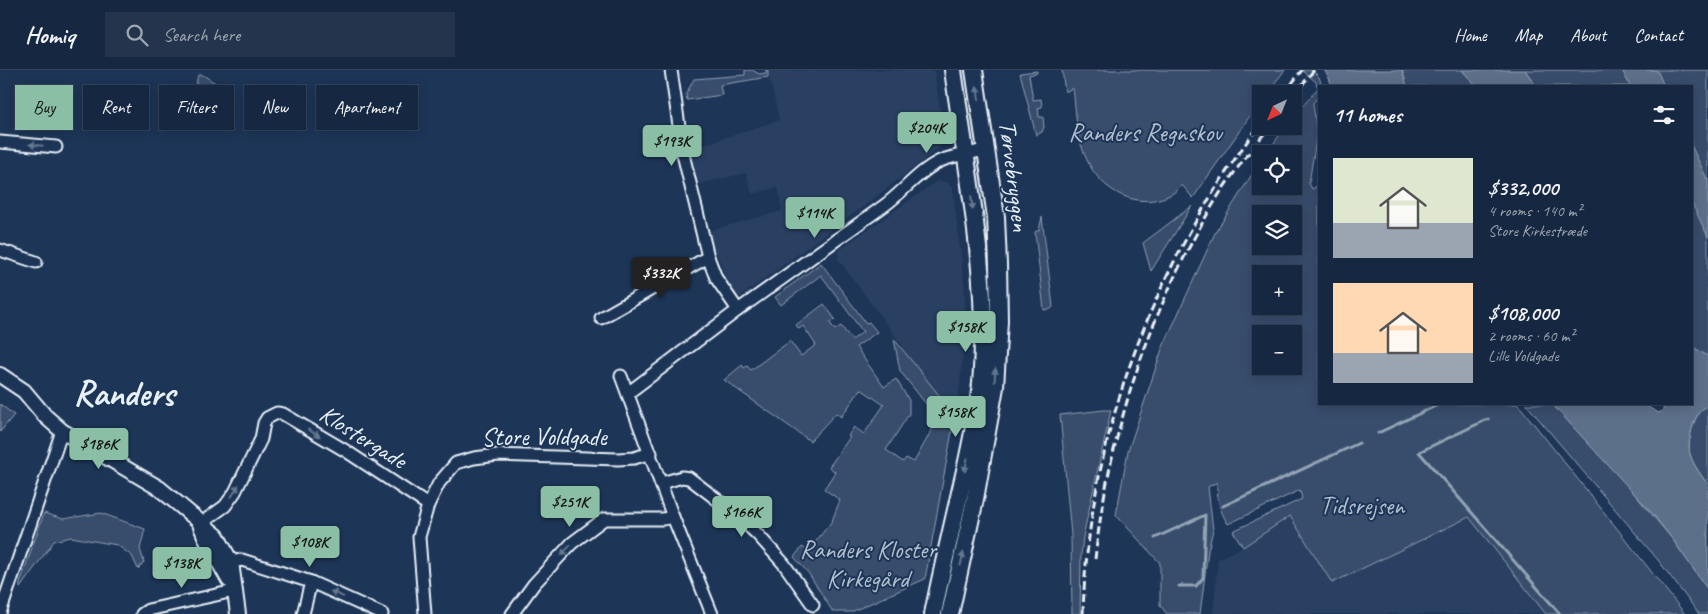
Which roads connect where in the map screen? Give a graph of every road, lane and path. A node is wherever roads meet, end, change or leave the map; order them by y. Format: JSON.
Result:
{"nodes":[{"id":1,"x":671,"y":70,"type":"edge"},
{"id":2,"x":953,"y":70,"type":"edge"},
{"id":3,"x":974,"y":70,"type":"edge"},
{"id":4,"x":0,"y":142,"type":"edge"},
{"id":5,"x":56,"y":147,"type":"dead end"},
{"id":6,"x":986,"y":150,"type":"junction"},
{"id":7,"x":965,"y":155,"type":"junction"},
{"id":8,"x":0,"y":250,"type":"edge"},
{"id":9,"x":708,"y":257,"type":"junction"},
{"id":10,"x":36,"y":262,"type":"dead end"},
{"id":11,"x":738,"y":310,"type":"junction"},
{"id":12,"x":600,"y":318,"type":"dead end"},
{"id":13,"x":621,"y":376,"type":"dead end"},
{"id":14,"x":5,"y":378,"type":"edge"},
{"id":15,"x":628,"y":393,"type":"junction"},
{"id":16,"x":62,"y":432,"type":"junction"},
{"id":17,"x":651,"y":453,"type":"junction"},
{"id":18,"x":662,"y":482,"type":"junction"},
{"id":19,"x":428,"y":505,"type":"junction"},
{"id":20,"x":674,"y":517,"type":"junction"},
{"id":21,"x":200,"y":524,"type":"junction"},
{"id":22,"x":226,"y":563,"type":"junction"},
{"id":23,"x":311,"y":582,"type":"junction"},
{"id":24,"x":234,"y":591,"type":"junction"},
{"id":25,"x":813,"y":605,"type":"dead end"},
{"id":26,"x":0,"y":613,"type":"edge"},
{"id":27,"x":142,"y":614,"type":"edge"},
{"id":28,"x":238,"y":614,"type":"edge"},
{"id":29,"x":303,"y":614,"type":"edge"},
{"id":30,"x":382,"y":614,"type":"edge"},
{"id":31,"x":425,"y":614,"type":"edge"},
{"id":32,"x":512,"y":614,"type":"edge"},
{"id":33,"x":712,"y":614,"type":"edge"},
{"id":34,"x":933,"y":614,"type":"edge"},
{"id":35,"x":950,"y":614,"type":"edge"}],
"edges":[{"from":1,"to":9,"type":"street"},
{"from":2,"to":7,"type":"main road","name":"Tørvebryggen"},
{"from":6,"to":3,"type":"main road","name":"Tørvebryggen","one_way":true},
{"from":5,"to":4,"type":"street","one_way":true},
{"from":6,"to":7,"type":"street"},
{"from":35,"to":6,"type":"main road","name":"Tørvebryggen","one_way":true},
{"from":7,"to":11,"type":"street"},
{"from":7,"to":34,"type":"main road","name":"Tørvebryggen","one_way":true},
{"from":8,"to":10,"type":"street"},
{"from":9,"to":11,"type":"street"},
{"from":9,"to":12,"type":"street"},
{"from":11,"to":15,"type":"street"},
{"from":13,"to":15,"type":"street"},
{"from":14,"to":16,"type":"street"},
{"from":15,"to":17,"type":"street"},
{"from":16,"to":21,"type":"street"},
{"from":16,"to":26,"type":"street"},
{"from":17,"to":18,"type":"street"},
{"from":17,"to":19,"type":"street","name":"Store Voldgade"},
{"from":18,"to":20,"type":"street"},
{"from":18,"to":25,"type":"street"},
{"from":21,"to":19,"type":"street","name":"Klostergade","one_way":true},
{"from":19,"to":31,"type":"street","name":"Store Voldgade"},
{"from":20,"to":32,"type":"street","one_way":true},
{"from":20,"to":33,"type":"street"},
{"from":21,"to":22,"type":"street"},
{"from":22,"to":23,"type":"street"},
{"from":22,"to":24,"type":"street"},
{"from":23,"to":29,"type":"street"},
{"from":30,"to":23,"type":"street","one_way":true},
{"from":24,"to":27,"type":"street"},
{"from":24,"to":28,"type":"street"}]}
